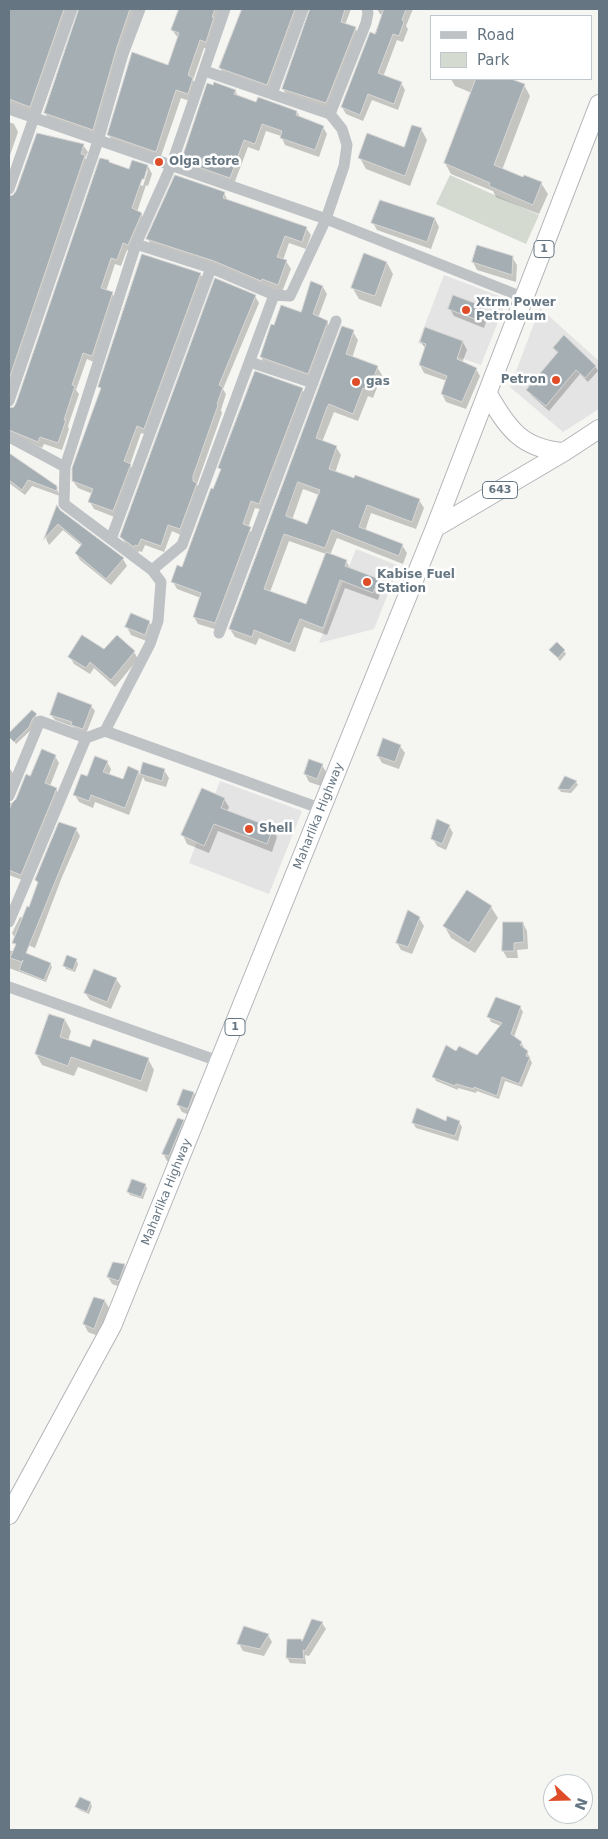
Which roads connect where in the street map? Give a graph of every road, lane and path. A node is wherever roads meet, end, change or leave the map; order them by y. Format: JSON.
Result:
{"nodes":[{"id":1,"x":72,"y":9,"type":"edge"},
{"id":2,"x":140,"y":9,"type":"edge"},
{"id":3,"x":225,"y":9,"type":"edge"},
{"id":4,"x":303,"y":9,"type":"edge"},
{"id":5,"x":367,"y":9,"type":"edge"},
{"id":6,"x":205,"y":71,"type":"junction"},
{"id":7,"x":272,"y":94,"type":"junction"},
{"id":8,"x":599,"y":104,"type":"edge"},
{"id":9,"x":9,"y":109,"type":"edge"},
{"id":10,"x":330,"y":114,"type":"junction"},
{"id":11,"x":33,"y":118,"type":"junction"},
{"id":12,"x":98,"y":141,"type":"junction"},
{"id":13,"x":171,"y":166,"type":"junction"},
{"id":14,"x":9,"y":189,"type":"edge"},
{"id":15,"x":326,"y":219,"type":"junction"},
{"id":16,"x":136,"y":244,"type":"junction"},
{"id":17,"x":211,"y":268,"type":"junction"},
{"id":18,"x":274,"y":295,"type":"junction"},
{"id":19,"x":525,"y":298,"type":"junction"},
{"id":20,"x":336,"y":321,"type":"dead end"},
{"id":21,"x":250,"y":362,"type":"junction"},
{"id":22,"x":313,"y":383,"type":"junction"},
{"id":23,"x":488,"y":394,"type":"junction"},
{"id":24,"x":9,"y":401,"type":"edge"},
{"id":25,"x":599,"y":428,"type":"edge"},
{"id":26,"x":9,"y":436,"type":"edge"},
{"id":27,"x":564,"y":452,"type":"junction"},
{"id":28,"x":66,"y":467,"type":"junction"},
{"id":29,"x":435,"y":528,"type":"junction"},
{"id":30,"x":111,"y":540,"type":"junction"},
{"id":31,"x":152,"y":570,"type":"junction"},
{"id":32,"x":219,"y":632,"type":"dead end"},
{"id":33,"x":105,"y":732,"type":"junction"},
{"id":34,"x":86,"y":738,"type":"junction"},
{"id":35,"x":9,"y":796,"type":"edge"},
{"id":36,"x":322,"y":809,"type":"junction"},
{"id":37,"x":13,"y":901,"type":"edge"},
{"id":38,"x":9,"y":922,"type":"edge"},
{"id":39,"x":9,"y":987,"type":"edge"},
{"id":40,"x":221,"y":1062,"type":"junction"},
{"id":41,"x":9,"y":1514,"type":"edge"}],
"edges":[{"from":1,"to":11,"type":"street"},
{"from":2,"to":12,"type":"street"},
{"from":3,"to":6,"type":"street"},
{"from":4,"to":7,"type":"street"},
{"from":5,"to":10,"type":"street"},
{"from":6,"to":7,"type":"street"},
{"from":6,"to":13,"type":"street"},
{"from":7,"to":10,"type":"street"},
{"from":8,"to":19,"type":"highway","name":"Maharlika Highway","number":"1"},
{"from":9,"to":11,"type":"street"},
{"from":10,"to":15,"type":"street"},
{"from":11,"to":12,"type":"street"},
{"from":11,"to":14,"type":"street"},
{"from":12,"to":13,"type":"street"},
{"from":12,"to":24,"type":"street"},
{"from":13,"to":15,"type":"street"},
{"from":13,"to":16,"type":"street"},
{"from":15,"to":18,"type":"street"},
{"from":15,"to":19,"type":"street"},
{"from":16,"to":17,"type":"street"},
{"from":16,"to":28,"type":"street"},
{"from":17,"to":18,"type":"street"},
{"from":17,"to":30,"type":"street"},
{"from":18,"to":21,"type":"street"},
{"from":19,"to":23,"type":"highway","name":"Maharlika Highway","number":"1"},
{"from":20,"to":22,"type":"street"},
{"from":21,"to":22,"type":"street"},
{"from":21,"to":31,"type":"street"},
{"from":22,"to":32,"type":"street"},
{"from":23,"to":27,"type":"highway"},
{"from":23,"to":29,"type":"highway","name":"Maharlika Highway","number":"1"},
{"from":25,"to":27,"type":"highway","number":"643"},
{"from":26,"to":28,"type":"street"},
{"from":27,"to":29,"type":"highway","number":"643"},
{"from":28,"to":30,"type":"street"},
{"from":29,"to":36,"type":"highway","name":"Maharlika Highway","number":"1"},
{"from":30,"to":31,"type":"street"},
{"from":31,"to":33,"type":"street"},
{"from":33,"to":34,"type":"street"},
{"from":33,"to":36,"type":"street"},
{"from":34,"to":35,"type":"street"},
{"from":34,"to":37,"type":"street"},
{"from":36,"to":40,"type":"highway","name":"Maharlika Highway","number":"1"},
{"from":37,"to":38,"type":"street"},
{"from":39,"to":40,"type":"street"},
{"from":40,"to":41,"type":"highway","name":"Maharlika Highway","number":"1"}]}
